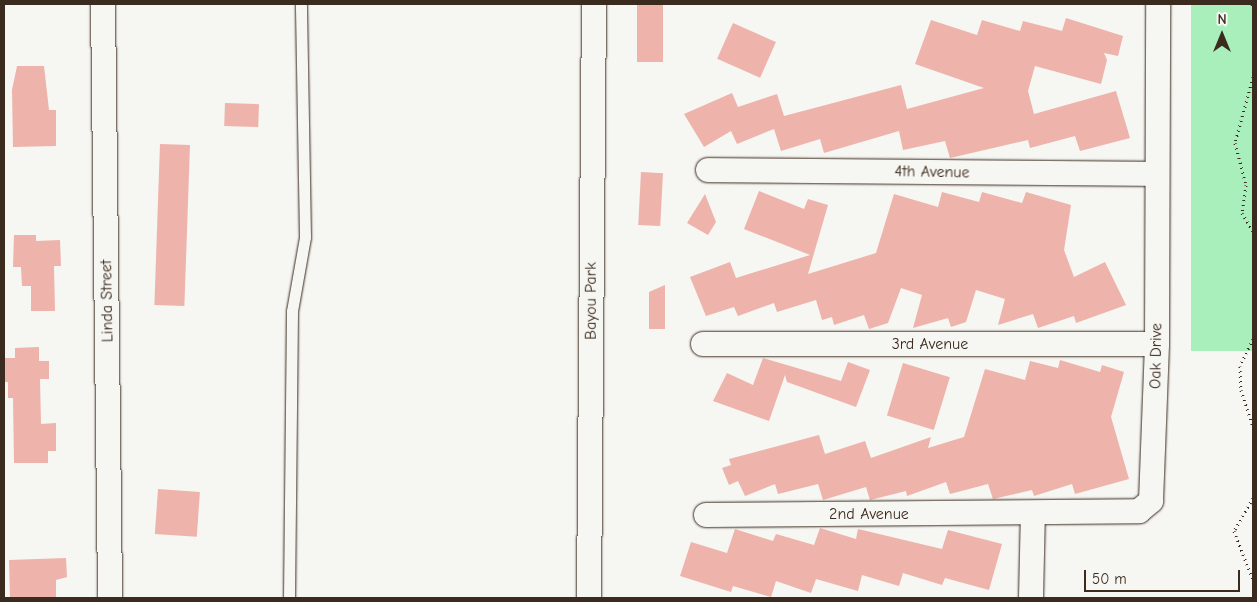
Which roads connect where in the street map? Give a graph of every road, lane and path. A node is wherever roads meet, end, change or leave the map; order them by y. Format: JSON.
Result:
{"nodes":[{"id":1,"x":103,"y":4,"type":"edge"},
{"id":2,"x":301,"y":4,"type":"edge"},
{"id":3,"x":594,"y":4,"type":"edge"},
{"id":4,"x":1158,"y":4,"type":"edge"},
{"id":5,"x":1252,"y":4,"type":"edge"},
{"id":6,"x":1253,"y":8,"type":"edge"},
{"id":7,"x":1253,"y":77,"type":"edge"},
{"id":8,"x":708,"y":170,"type":"dead end"},
{"id":9,"x":1155,"y":174,"type":"junction"},
{"id":10,"x":1253,"y":231,"type":"edge"},
{"id":11,"x":1253,"y":339,"type":"edge"},
{"id":12,"x":703,"y":344,"type":"dead end"},
{"id":13,"x":1157,"y":344,"type":"junction"},
{"id":14,"x":1253,"y":428,"type":"edge"},
{"id":15,"x":1253,"y":498,"type":"edge"},
{"id":16,"x":1033,"y":514,"type":"junction"},
{"id":17,"x":706,"y":515,"type":"dead end"},
{"id":18,"x":1253,"y":580,"type":"edge"},
{"id":19,"x":110,"y":598,"type":"edge"},
{"id":20,"x":289,"y":598,"type":"edge"},
{"id":21,"x":589,"y":598,"type":"edge"},
{"id":22,"x":1030,"y":598,"type":"edge"}],
"edges":[{"from":1,"to":19,"type":"street","name":"Linda Street"},
{"from":2,"to":20,"type":"lane"},
{"from":3,"to":21,"type":"street","name":"Bayou Park"},
{"from":4,"to":9,"type":"street","name":"Oak Drive"},
{"from":5,"to":6,"type":"path"},
{"from":7,"to":10,"type":"path"},
{"from":8,"to":9,"type":"street","name":"4th Avenue"},
{"from":9,"to":13,"type":"street","name":"Oak Drive"},
{"from":11,"to":14,"type":"path"},
{"from":12,"to":13,"type":"street","name":"3rd Avenue"},
{"from":13,"to":16,"type":"street","name":"Oak Drive"},
{"from":15,"to":18,"type":"path"},
{"from":16,"to":17,"type":"street","name":"2nd Avenue"},
{"from":16,"to":22,"type":"street"}]}
